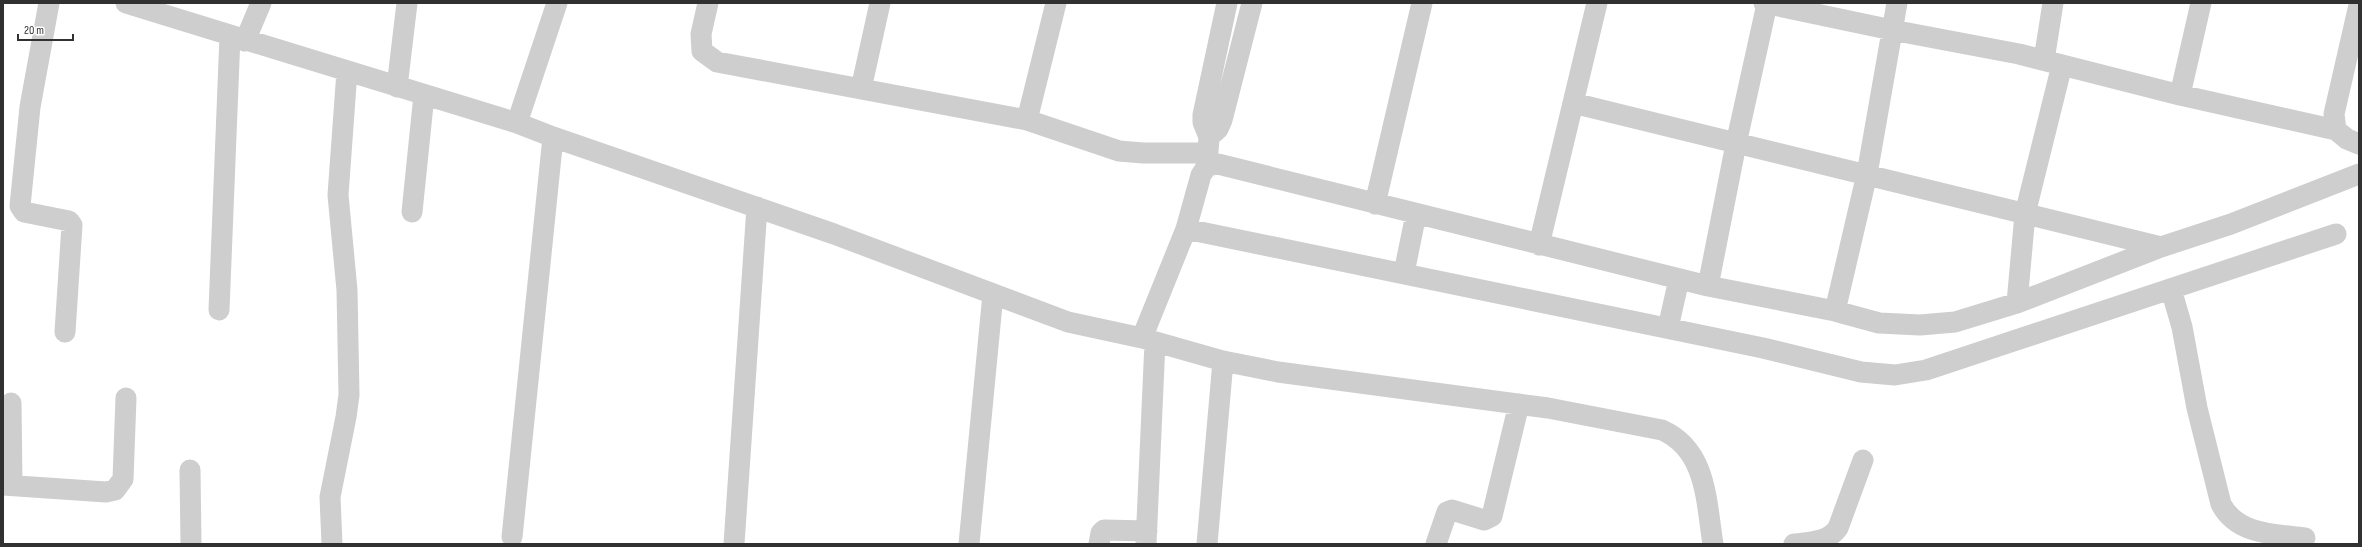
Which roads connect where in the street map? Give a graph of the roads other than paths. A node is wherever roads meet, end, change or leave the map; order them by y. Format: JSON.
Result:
{"nodes":[{"id":1,"x":49,"y":3,"type":"edge"},
{"id":2,"x":126,"y":3,"type":"edge"},
{"id":3,"x":261,"y":3,"type":"edge"},
{"id":4,"x":708,"y":3,"type":"edge"},
{"id":5,"x":880,"y":3,"type":"edge"},
{"id":6,"x":1056,"y":3,"type":"edge"},
{"id":7,"x":1227,"y":3,"type":"edge"},
{"id":8,"x":1252,"y":3,"type":"edge"},
{"id":9,"x":1422,"y":3,"type":"edge"},
{"id":10,"x":1597,"y":3,"type":"edge"},
{"id":11,"x":1897,"y":3,"type":"edge"},
{"id":12,"x":2053,"y":3,"type":"edge"},
{"id":13,"x":2201,"y":3,"type":"edge"},
{"id":14,"x":1766,"y":4,"type":"edge"},
{"id":15,"x":2359,"y":5,"type":"edge"},
{"id":16,"x":556,"y":6,"type":"edge"},
{"id":17,"x":405,"y":9,"type":"edge"},
{"id":18,"x":1892,"y":30,"type":"junction"},
{"id":19,"x":238,"y":39,"type":"junction"},
{"id":20,"x":2053,"y":62,"type":"junction"},
{"id":21,"x":347,"y":72,"type":"junction"},
{"id":22,"x":397,"y":86,"type":"junction"},
{"id":23,"x":861,"y":89,"type":"junction"},
{"id":24,"x":424,"y":95,"type":"junction"},
{"id":25,"x":2180,"y":95,"type":"junction"},
{"id":26,"x":1573,"y":103,"type":"junction"},
{"id":27,"x":1027,"y":120,"type":"junction"},
{"id":28,"x":517,"y":123,"type":"junction"},
{"id":29,"x":2336,"y":130,"type":"junction"},
{"id":30,"x":553,"y":137,"type":"junction"},
{"id":31,"x":1736,"y":144,"type":"junction"},
{"id":32,"x":2359,"y":144,"type":"edge"},
{"id":33,"x":1208,"y":152,"type":"junction"},
{"id":34,"x":1867,"y":174,"type":"junction"},
{"id":35,"x":2359,"y":174,"type":"edge"},
{"id":36,"x":1376,"y":204,"type":"junction"},
{"id":37,"x":757,"y":208,"type":"junction"},
{"id":38,"x":412,"y":212,"type":"dead end"},
{"id":39,"x":2025,"y":214,"type":"junction"},
{"id":40,"x":1186,"y":230,"type":"junction"},
{"id":41,"x":2336,"y":234,"type":"dead end"},
{"id":42,"x":1410,"y":244,"type":"junction"},
{"id":43,"x":1539,"y":245,"type":"junction"},
{"id":44,"x":2161,"y":247,"type":"junction"},
{"id":45,"x":1708,"y":286,"type":"junction"},
{"id":46,"x":2171,"y":289,"type":"junction"},
{"id":47,"x":993,"y":294,"type":"junction"},
{"id":48,"x":1674,"y":303,"type":"junction"},
{"id":49,"x":2017,"y":303,"type":"junction"},
{"id":50,"x":219,"y":310,"type":"dead end"},
{"id":51,"x":1835,"y":311,"type":"junction"},
{"id":52,"x":65,"y":332,"type":"dead end"},
{"id":53,"x":1149,"y":340,"type":"junction"},
{"id":54,"x":1223,"y":361,"type":"junction"},
{"id":55,"x":126,"y":398,"type":"dead end"},
{"id":56,"x":11,"y":403,"type":"dead end"},
{"id":57,"x":1519,"y":404,"type":"junction"},
{"id":58,"x":1863,"y":460,"type":"dead end"},
{"id":59,"x":190,"y":470,"type":"dead end"},
{"id":60,"x":7,"y":485,"type":"edge"},
{"id":61,"x":512,"y":537,"type":"dead end"},
{"id":62,"x":1146,"y":538,"type":"edge"},
{"id":63,"x":2305,"y":538,"type":"dead end"},
{"id":64,"x":191,"y":544,"type":"edge"},
{"id":65,"x":332,"y":544,"type":"edge"},
{"id":66,"x":734,"y":544,"type":"edge"},
{"id":67,"x":969,"y":544,"type":"edge"},
{"id":68,"x":1099,"y":544,"type":"edge"},
{"id":69,"x":1207,"y":544,"type":"edge"},
{"id":70,"x":1436,"y":544,"type":"edge"},
{"id":71,"x":1713,"y":544,"type":"edge"},
{"id":72,"x":1794,"y":544,"type":"edge"}],
"edges":[{"from":1,"to":52,"type":"street"},
{"from":2,"to":19,"type":"street"},
{"from":3,"to":19,"type":"street"},
{"from":4,"to":23,"type":"street"},
{"from":5,"to":23,"type":"street"},
{"from":6,"to":27,"type":"street"},
{"from":7,"to":33,"type":"street"},
{"from":8,"to":33,"type":"street"},
{"from":9,"to":36,"type":"street"},
{"from":10,"to":26,"type":"street"},
{"from":11,"to":18,"type":"street"},
{"from":12,"to":20,"type":"street"},
{"from":13,"to":25,"type":"street"},
{"from":14,"to":18,"type":"street"},
{"from":14,"to":31,"type":"street"},
{"from":15,"to":29,"type":"street"},
{"from":16,"to":28,"type":"street"},
{"from":17,"to":22,"type":"street"},
{"from":18,"to":20,"type":"street"},
{"from":18,"to":34,"type":"street"},
{"from":19,"to":21,"type":"street"},
{"from":19,"to":50,"type":"street"},
{"from":20,"to":25,"type":"street"},
{"from":20,"to":39,"type":"street"},
{"from":21,"to":22,"type":"street"},
{"from":21,"to":65,"type":"street"},
{"from":22,"to":24,"type":"street"},
{"from":23,"to":27,"type":"street"},
{"from":24,"to":28,"type":"street"},
{"from":24,"to":38,"type":"street"},
{"from":25,"to":29,"type":"street"},
{"from":26,"to":31,"type":"street"},
{"from":26,"to":43,"type":"street"},
{"from":27,"to":33,"type":"street"},
{"from":28,"to":30,"type":"street"},
{"from":29,"to":32,"type":"street"},
{"from":30,"to":37,"type":"street"},
{"from":30,"to":61,"type":"street"},
{"from":31,"to":34,"type":"street"},
{"from":31,"to":45,"type":"street"},
{"from":33,"to":36,"type":"street"},
{"from":33,"to":40,"type":"street"},
{"from":34,"to":39,"type":"street"},
{"from":34,"to":51,"type":"street"},
{"from":35,"to":44,"type":"street"},
{"from":36,"to":42,"type":"street"},
{"from":37,"to":47,"type":"street"},
{"from":37,"to":66,"type":"street"},
{"from":39,"to":44,"type":"street"},
{"from":39,"to":49,"type":"street"},
{"from":40,"to":42,"type":"street"},
{"from":40,"to":53,"type":"street"},
{"from":41,"to":46,"type":"street"},
{"from":42,"to":43,"type":"street"},
{"from":42,"to":48,"type":"street"},
{"from":43,"to":48,"type":"street"},
{"from":44,"to":49,"type":"street"},
{"from":45,"to":48,"type":"street"},
{"from":45,"to":51,"type":"street"},
{"from":46,"to":48,"type":"street"},
{"from":46,"to":63,"type":"street"},
{"from":47,"to":53,"type":"street"},
{"from":47,"to":67,"type":"street"},
{"from":49,"to":51,"type":"street"},
{"from":53,"to":54,"type":"street"},
{"from":53,"to":62,"type":"street"},
{"from":54,"to":57,"type":"street"},
{"from":54,"to":69,"type":"street"},
{"from":55,"to":60,"type":"street"},
{"from":56,"to":60,"type":"street"},
{"from":57,"to":70,"type":"street"},
{"from":57,"to":71,"type":"street"},
{"from":58,"to":72,"type":"street"},
{"from":59,"to":64,"type":"street"},
{"from":62,"to":68,"type":"street"}]}
